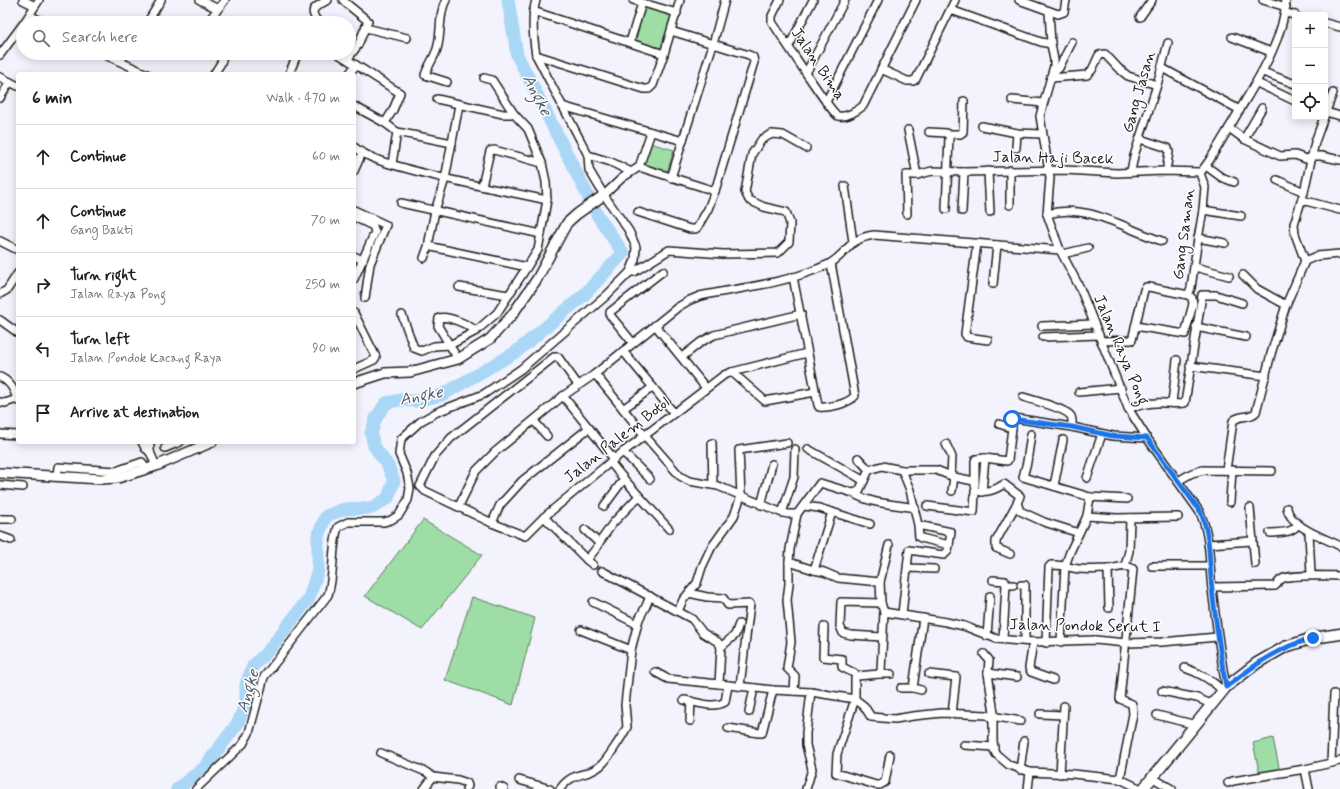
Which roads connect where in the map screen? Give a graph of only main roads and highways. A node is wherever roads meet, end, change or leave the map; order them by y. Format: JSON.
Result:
{"nodes":[{"id":1,"x":1340,"y":634,"type":"edge"},
{"id":2,"x":1142,"y":789,"type":"edge"}],
"edges":[{"from":1,"to":2,"type":"main road"}]}
